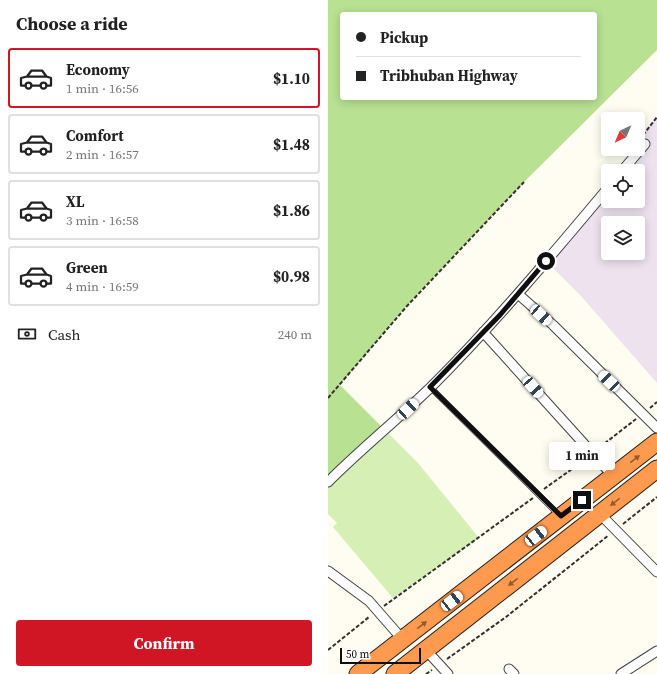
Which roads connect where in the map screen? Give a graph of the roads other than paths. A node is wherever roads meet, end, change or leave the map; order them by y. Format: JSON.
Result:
{"nodes":[{"id":1,"x":635,"y":156,"type":"edge"},
{"id":2,"x":628,"y":164,"type":"edge"},
{"id":3,"x":601,"y":196,"type":"edge"},
{"id":4,"x":518,"y":294,"type":"junction"},
{"id":5,"x":483,"y":332,"type":"junction"},
{"id":6,"x":430,"y":387,"type":"junction"},
{"id":7,"x":657,"y":428,"type":"edge"},
{"id":8,"x":657,"y":442,"type":"edge"},
{"id":9,"x":657,"y":469,"type":"edge"},
{"id":10,"x":613,"y":476,"type":"junction"},
{"id":11,"x":328,"y":482,"type":"edge"},
{"id":12,"x":600,"y":514,"type":"junction"},
{"id":13,"x":561,"y":516,"type":"junction"},
{"id":14,"x":328,"y":571,"type":"edge"},
{"id":15,"x":657,"y":572,"type":"edge"},
{"id":16,"x":403,"y":640,"type":"junction"},
{"id":17,"x":426,"y":650,"type":"junction"},
{"id":18,"x":657,"y":651,"type":"edge"},
{"id":19,"x":358,"y":674,"type":"edge"},
{"id":20,"x":395,"y":674,"type":"edge"},
{"id":21,"x":448,"y":674,"type":"edge"},
{"id":22,"x":621,"y":674,"type":"edge"}],
"edges":[{"from":1,"to":2,"type":"street"},
{"from":3,"to":4,"type":"street"},
{"from":4,"to":5,"type":"street"},
{"from":4,"to":7,"type":"street"},
{"from":5,"to":6,"type":"street"},
{"from":5,"to":10,"type":"street"},
{"from":6,"to":11,"type":"street"},
{"from":6,"to":13,"type":"lane"},
{"from":10,"to":8,"type":"highway","one_way":true},
{"from":9,"to":12,"type":"highway","one_way":true},
{"from":10,"to":13,"type":"highway"},
{"from":12,"to":15,"type":"street"},
{"from":12,"to":17,"type":"highway","one_way":true},
{"from":16,"to":13,"type":"highway","one_way":true},
{"from":14,"to":16,"type":"street"},
{"from":16,"to":19,"type":"highway"},
{"from":17,"to":20,"type":"highway"},
{"from":17,"to":21,"type":"street"},
{"from":18,"to":22,"type":"street"}]}
